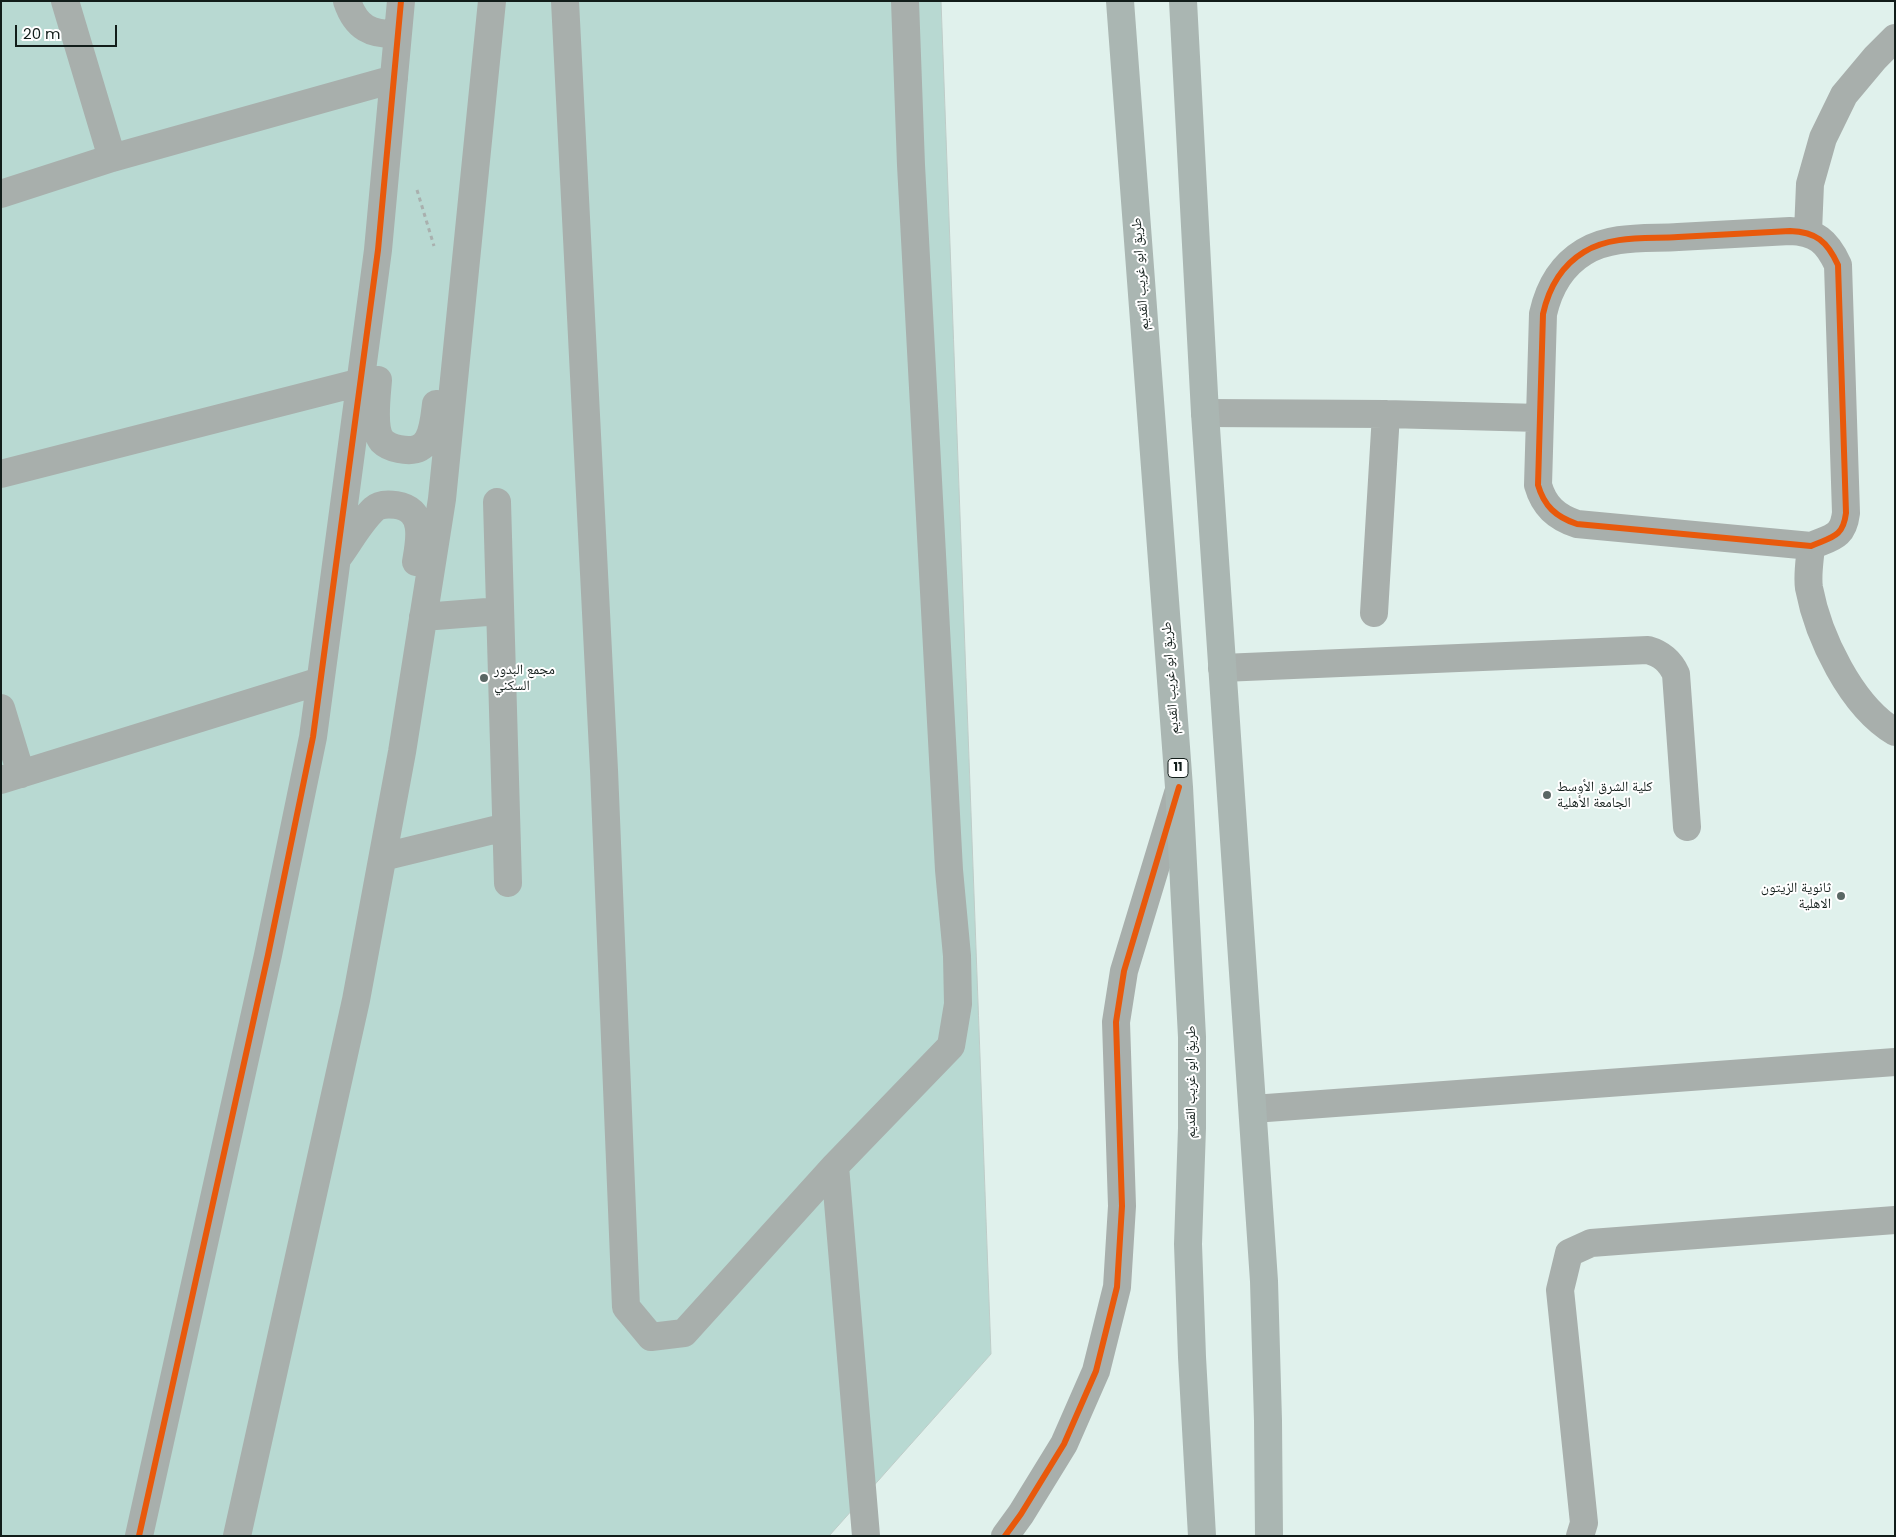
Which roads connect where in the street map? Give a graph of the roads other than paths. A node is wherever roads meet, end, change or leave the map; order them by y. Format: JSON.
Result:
{"nodes":[{"id":1,"x":65,"y":1,"type":"edge"},
{"id":2,"x":348,"y":1,"type":"edge"},
{"id":3,"x":400,"y":1,"type":"edge"},
{"id":4,"x":492,"y":1,"type":"edge"},
{"id":5,"x":565,"y":1,"type":"edge"},
{"id":6,"x":905,"y":1,"type":"edge"},
{"id":7,"x":1120,"y":1,"type":"edge"},
{"id":8,"x":1183,"y":1,"type":"edge"},
{"id":9,"x":398,"y":34,"type":"junction"},
{"id":10,"x":1895,"y":38,"type":"edge"},
{"id":11,"x":394,"y":79,"type":"junction"},
{"id":12,"x":480,"y":121,"type":"junction"},
{"id":13,"x":389,"y":124,"type":"junction"},
{"id":14,"x":112,"y":158,"type":"junction"},
{"id":15,"x":1,"y":194,"type":"edge"},
{"id":16,"x":1808,"y":232,"type":"junction"},
{"id":17,"x":361,"y":382,"type":"junction"},
{"id":18,"x":1205,"y":413,"type":"junction"},
{"id":19,"x":1386,"y":414,"type":"junction"},
{"id":20,"x":1540,"y":418,"type":"junction"},
{"id":21,"x":1,"y":474,"type":"edge"},
{"id":22,"x":497,"y":502,"type":"dead end"},
{"id":23,"x":1811,"y":546,"type":"junction"},
{"id":24,"x":336,"y":560,"type":"junction"},
{"id":25,"x":500,"y":611,"type":"junction"},
{"id":26,"x":1374,"y":613,"type":"dead end"},
{"id":27,"x":423,"y":618,"type":"junction"},
{"id":28,"x":1222,"y":668,"type":"junction"},
{"id":29,"x":320,"y":681,"type":"junction"},
{"id":30,"x":1,"y":708,"type":"edge"},
{"id":31,"x":1895,"y":732,"type":"edge"},
{"id":32,"x":11,"y":777,"type":"edge"},
{"id":33,"x":1180,"y":787,"type":"junction"},
{"id":34,"x":506,"y":827,"type":"junction"},
{"id":35,"x":1687,"y":827,"type":"dead end"},
{"id":36,"x":383,"y":857,"type":"junction"},
{"id":37,"x":508,"y":883,"type":"dead end"},
{"id":38,"x":375,"y":898,"type":"junction"},
{"id":39,"x":1895,"y":1062,"type":"edge"},
{"id":40,"x":1253,"y":1109,"type":"junction"},
{"id":41,"x":835,"y":1166,"type":"junction"},
{"id":42,"x":1895,"y":1220,"type":"edge"},
{"id":43,"x":139,"y":1536,"type":"edge"},
{"id":44,"x":237,"y":1536,"type":"edge"},
{"id":45,"x":866,"y":1536,"type":"edge"},
{"id":46,"x":1005,"y":1536,"type":"edge"},
{"id":47,"x":1202,"y":1536,"type":"edge"},
{"id":48,"x":1269,"y":1536,"type":"edge"},
{"id":49,"x":1580,"y":1536,"type":"edge"}],
"edges":[{"from":1,"to":14,"type":"street"},
{"from":2,"to":9,"type":"street"},
{"from":3,"to":9,"type":"street"},
{"from":4,"to":12,"type":"street"},
{"from":5,"to":41,"type":"street"},
{"from":6,"to":41,"type":"street"},
{"from":7,"to":33,"type":"highway","name":"طريق ابو غريب القديم","number":"11"},
{"from":8,"to":18,"type":"highway"},
{"from":9,"to":11,"type":"street"},
{"from":10,"to":16,"type":"street"},
{"from":11,"to":13,"type":"street"},
{"from":11,"to":14,"type":"street"},
{"from":12,"to":13,"type":"street"},
{"from":12,"to":27,"type":"street"},
{"from":13,"to":17,"type":"street"},
{"from":14,"to":15,"type":"street"},
{"from":16,"to":20,"type":"street"},
{"from":16,"to":23,"type":"street"},
{"from":17,"to":21,"type":"street"},
{"from":17,"to":24,"type":"street"},
{"from":18,"to":19,"type":"street"},
{"from":18,"to":28,"type":"highway"},
{"from":19,"to":20,"type":"street"},
{"from":19,"to":26,"type":"street"},
{"from":20,"to":23,"type":"street"},
{"from":22,"to":25,"type":"street"},
{"from":23,"to":31,"type":"street"},
{"from":24,"to":29,"type":"street"},
{"from":24,"to":38,"type":"street"},
{"from":25,"to":27,"type":"street"},
{"from":25,"to":34,"type":"street"},
{"from":27,"to":36,"type":"street"},
{"from":28,"to":35,"type":"street"},
{"from":28,"to":40,"type":"highway"},
{"from":29,"to":32,"type":"street"},
{"from":29,"to":43,"type":"street"},
{"from":30,"to":32,"type":"street"},
{"from":33,"to":46,"type":"street"},
{"from":33,"to":47,"type":"highway","name":"طريق ابو غريب القديم","number":"11"},
{"from":34,"to":36,"type":"street"},
{"from":34,"to":37,"type":"street"},
{"from":36,"to":38,"type":"street"},
{"from":38,"to":44,"type":"street"},
{"from":39,"to":40,"type":"street"},
{"from":40,"to":48,"type":"highway"},
{"from":41,"to":45,"type":"street"},
{"from":42,"to":49,"type":"street"}]}
